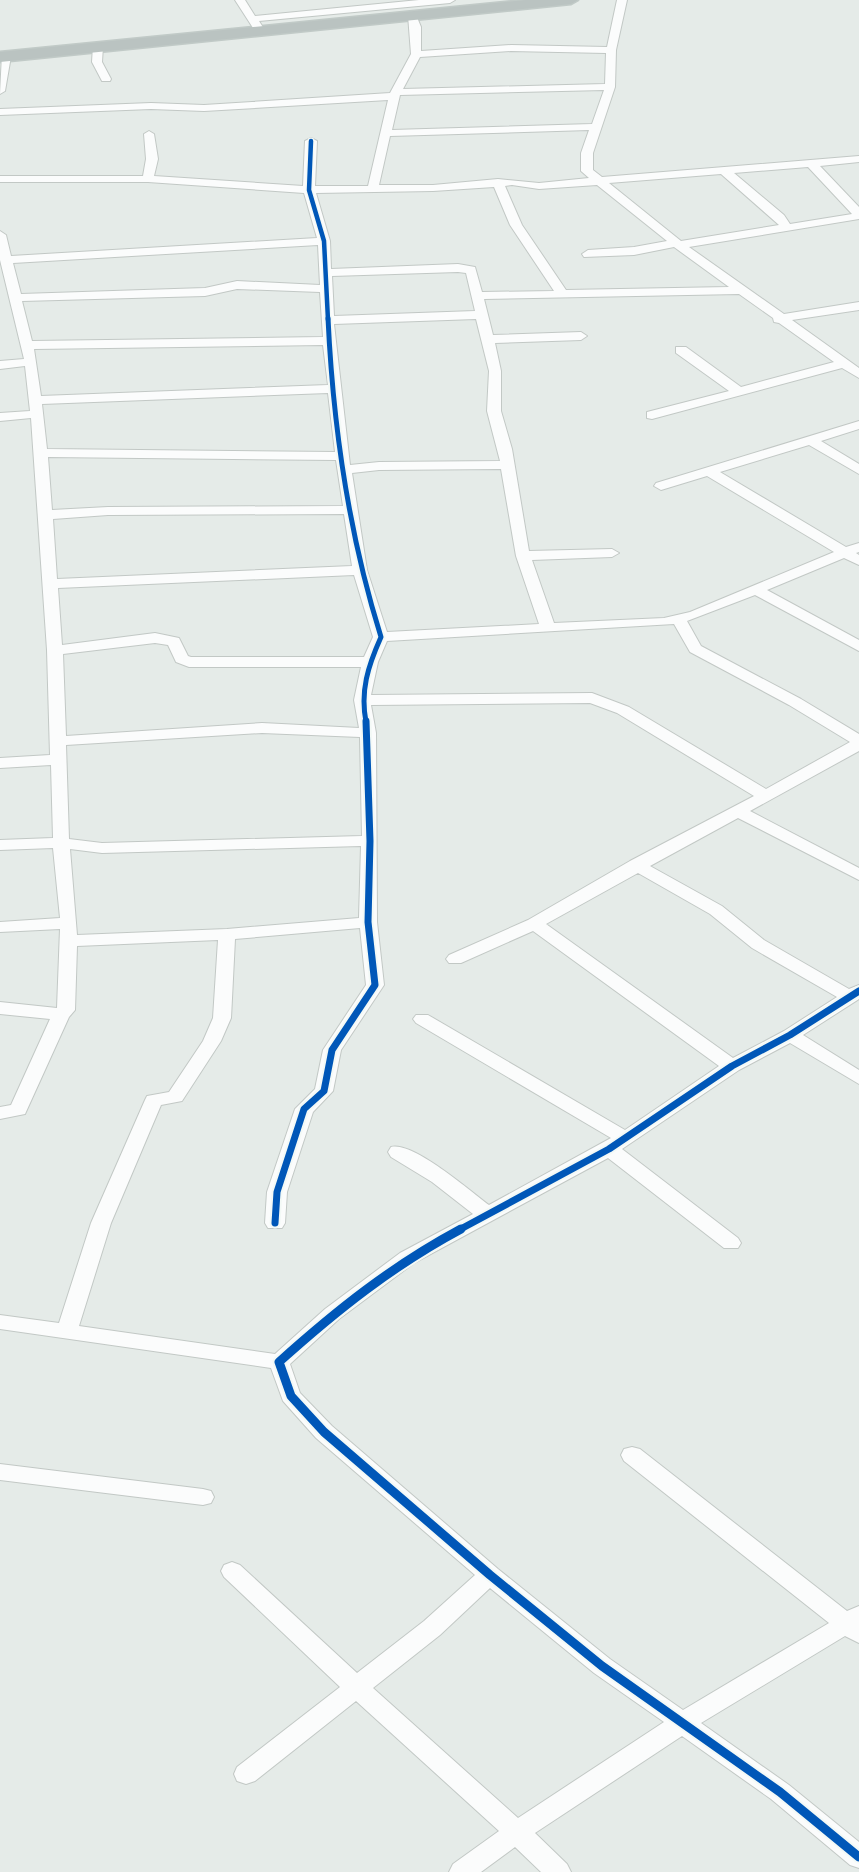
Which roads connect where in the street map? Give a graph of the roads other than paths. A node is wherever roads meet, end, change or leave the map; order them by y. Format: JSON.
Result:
{"nodes":[{"id":1,"x":240,"y":0,"type":"edge"},
{"id":2,"x":450,"y":0,"type":"edge"},
{"id":3,"x":529,"y":0,"type":"edge"},
{"id":4,"x":571,"y":0,"type":"edge"},
{"id":5,"x":622,"y":0,"type":"edge"},
{"id":6,"x":415,"y":7,"type":"edge"},
{"id":7,"x":257,"y":25,"type":"junction"},
{"id":8,"x":97,"y":46,"type":"junction"},
{"id":9,"x":611,"y":50,"type":"junction"},
{"id":10,"x":416,"y":54,"type":"junction"},
{"id":11,"x":2,"y":55,"type":"edge"},
{"id":12,"x":106,"y":79,"type":"dead end"},
{"id":13,"x":610,"y":87,"type":"junction"},
{"id":14,"x":0,"y":91,"type":"edge"},
{"id":15,"x":396,"y":94,"type":"junction"},
{"id":16,"x":0,"y":112,"type":"edge"},
{"id":17,"x":596,"y":127,"type":"junction"},
{"id":18,"x":386,"y":133,"type":"junction"},
{"id":19,"x":149,"y":134,"type":"dead end"},
{"id":20,"x":311,"y":141,"type":"dead end"},
{"id":21,"x":859,"y":159,"type":"edge"},
{"id":22,"x":811,"y":163,"type":"junction"},
{"id":23,"x":722,"y":169,"type":"junction"},
{"id":24,"x":587,"y":171,"type":"junction"},
{"id":25,"x":0,"y":179,"type":"edge"},
{"id":26,"x":148,"y":179,"type":"junction"},
{"id":27,"x":598,"y":180,"type":"junction"},
{"id":28,"x":498,"y":182,"type":"junction"},
{"id":29,"x":567,"y":184,"type":"junction"},
{"id":30,"x":373,"y":188,"type":"junction"},
{"id":31,"x":309,"y":190,"type":"junction"},
{"id":32,"x":858,"y":211,"type":"edge"},
{"id":33,"x":787,"y":228,"type":"junction"},
{"id":34,"x":0,"y":236,"type":"edge"},
{"id":35,"x":324,"y":241,"type":"junction"},
{"id":36,"x":678,"y":244,"type":"junction"},
{"id":37,"x":588,"y":254,"type":"dead end"},
{"id":38,"x":8,"y":260,"type":"junction"},
{"id":39,"x":325,"y":273,"type":"junction"},
{"id":40,"x":325,"y":289,"type":"junction"},
{"id":41,"x":739,"y":290,"type":"junction"},
{"id":42,"x":562,"y":293,"type":"junction"},
{"id":43,"x":476,"y":296,"type":"junction"},
{"id":44,"x":14,"y":298,"type":"junction"},
{"id":45,"x":859,"y":306,"type":"edge"},
{"id":46,"x":481,"y":315,"type":"junction"},
{"id":47,"x":778,"y":319,"type":"junction"},
{"id":48,"x":330,"y":320,"type":"junction"},
{"id":49,"x":581,"y":336,"type":"dead end"},
{"id":50,"x":488,"y":339,"type":"junction"},
{"id":51,"x":329,"y":341,"type":"junction"},
{"id":52,"x":27,"y":345,"type":"junction"},
{"id":53,"x":681,"y":350,"type":"dead end"},
{"id":54,"x":31,"y":362,"type":"junction"},
{"id":55,"x":843,"y":364,"type":"junction"},
{"id":56,"x":0,"y":365,"type":"edge"},
{"id":57,"x":859,"y":374,"type":"edge"},
{"id":58,"x":334,"y":389,"type":"junction"},
{"id":59,"x":739,"y":392,"type":"junction"},
{"id":60,"x":36,"y":407,"type":"junction"},
{"id":61,"x":652,"y":415,"type":"dead end"},
{"id":62,"x":0,"y":417,"type":"edge"},
{"id":63,"x":859,"y":425,"type":"edge"},
{"id":64,"x":812,"y":441,"type":"junction"},
{"id":65,"x":41,"y":453,"type":"junction"},
{"id":66,"x":344,"y":463,"type":"junction"},
{"id":67,"x":506,"y":465,"type":"junction"},
{"id":68,"x":859,"y":470,"type":"edge"},
{"id":69,"x":710,"y":472,"type":"junction"},
{"id":70,"x":661,"y":486,"type":"dead end"},
{"id":71,"x":351,"y":510,"type":"junction"},
{"id":72,"x":46,"y":515,"type":"junction"},
{"id":73,"x":859,"y":547,"type":"edge"},
{"id":74,"x":612,"y":553,"type":"dead end"},
{"id":75,"x":843,"y":553,"type":"junction"},
{"id":76,"x":523,"y":556,"type":"junction"},
{"id":77,"x":859,"y":561,"type":"edge"},
{"id":78,"x":360,"y":570,"type":"junction"},
{"id":79,"x":48,"y":584,"type":"junction"},
{"id":80,"x":754,"y":589,"type":"junction"},
{"id":81,"x":678,"y":619,"type":"junction"},
{"id":82,"x":547,"y":626,"type":"junction"},
{"id":83,"x":381,"y":637,"type":"junction"},
{"id":84,"x":859,"y":646,"type":"edge"},
{"id":85,"x":55,"y":650,"type":"junction"},
{"id":86,"x":370,"y":662,"type":"junction"},
{"id":87,"x":362,"y":700,"type":"junction"},
{"id":88,"x":368,"y":733,"type":"junction"},
{"id":89,"x":56,"y":741,"type":"junction"},
{"id":90,"x":859,"y":743,"type":"edge"},
{"id":91,"x":56,"y":760,"type":"junction"},
{"id":92,"x":0,"y":763,"type":"edge"},
{"id":93,"x":767,"y":797,"type":"junction"},
{"id":94,"x":739,"y":812,"type":"junction"},
{"id":95,"x":370,"y":841,"type":"junction"},
{"id":96,"x":61,"y":844,"type":"junction"},
{"id":97,"x":0,"y":845,"type":"edge"},
{"id":98,"x":636,"y":865,"type":"junction"},
{"id":99,"x":859,"y":875,"type":"edge"},
{"id":100,"x":368,"y":922,"type":"junction"},
{"id":101,"x":534,"y":924,"type":"junction"},
{"id":102,"x":0,"y":927,"type":"edge"},
{"id":103,"x":68,"y":932,"type":"junction"},
{"id":104,"x":227,"y":934,"type":"junction"},
{"id":105,"x":455,"y":959,"type":"dead end"},
{"id":106,"x":855,"y":994,"type":"edge"},
{"id":107,"x":0,"y":1008,"type":"edge"},
{"id":108,"x":61,"y":1014,"type":"junction"},
{"id":109,"x":422,"y":1019,"type":"dead end"},
{"id":110,"x":790,"y":1035,"type":"junction"},
{"id":111,"x":732,"y":1066,"type":"junction"},
{"id":112,"x":859,"y":1078,"type":"edge"},
{"id":113,"x":6,"y":1110,"type":"edge"},
{"id":114,"x":616,"y":1143,"type":"junction"},
{"id":115,"x":398,"y":1152,"type":"dead end"},
{"id":116,"x":487,"y":1214,"type":"junction"},
{"id":117,"x":275,"y":1223,"type":"dead end"},
{"id":118,"x":732,"y":1243,"type":"dead end"},
{"id":119,"x":0,"y":1322,"type":"edge"},
{"id":120,"x":67,"y":1331,"type":"junction"},
{"id":121,"x":279,"y":1362,"type":"junction"},
{"id":122,"x":632,"y":1455,"type":"dead end"},
{"id":123,"x":0,"y":1472,"type":"edge"},
{"id":124,"x":203,"y":1497,"type":"dead end"},
{"id":125,"x":232,"y":1571,"type":"dead end"},
{"id":126,"x":490,"y":1575,"type":"junction"},
{"id":127,"x":855,"y":1624,"type":"edge"},
{"id":128,"x":355,"y":1687,"type":"junction"},
{"id":129,"x":682,"y":1723,"type":"junction"},
{"id":130,"x":246,"y":1774,"type":"dead end"},
{"id":131,"x":517,"y":1831,"type":"junction"},
{"id":132,"x":859,"y":1857,"type":"edge"},
{"id":133,"x":462,"y":1872,"type":"edge"},
{"id":134,"x":558,"y":1872,"type":"edge"}],
"edges":[{"from":1,"to":7,"type":"street"},
{"from":2,"to":6,"type":"street"},
{"from":3,"to":7,"type":"highway"},
{"from":4,"to":6,"type":"highway"},
{"from":5,"to":9,"type":"street"},
{"from":6,"to":7,"type":"highway"},
{"from":6,"to":10,"type":"street"},
{"from":7,"to":8,"type":"highway"},
{"from":7,"to":11,"type":"highway"},
{"from":8,"to":11,"type":"highway"},
{"from":8,"to":12,"type":"street"},
{"from":9,"to":10,"type":"street"},
{"from":9,"to":13,"type":"street"},
{"from":10,"to":15,"type":"street"},
{"from":11,"to":14,"type":"street"},
{"from":13,"to":15,"type":"street"},
{"from":13,"to":17,"type":"street"},
{"from":15,"to":16,"type":"street"},
{"from":15,"to":18,"type":"street"},
{"from":17,"to":18,"type":"street"},
{"from":17,"to":24,"type":"street"},
{"from":18,"to":30,"type":"street"},
{"from":19,"to":26,"type":"street"},
{"from":20,"to":31,"type":"street"},
{"from":21,"to":22,"type":"street"},
{"from":22,"to":23,"type":"street"},
{"from":22,"to":32,"type":"street"},
{"from":23,"to":27,"type":"street"},
{"from":23,"to":33,"type":"street"},
{"from":24,"to":27,"type":"street"},
{"from":24,"to":29,"type":"street"},
{"from":25,"to":26,"type":"street"},
{"from":26,"to":31,"type":"street"},
{"from":27,"to":29,"type":"street"},
{"from":27,"to":36,"type":"street"},
{"from":28,"to":29,"type":"street"},
{"from":28,"to":30,"type":"street"},
{"from":28,"to":42,"type":"street"},
{"from":30,"to":31,"type":"street"},
{"from":31,"to":35,"type":"street"},
{"from":32,"to":33,"type":"street"},
{"from":33,"to":36,"type":"street"},
{"from":34,"to":38,"type":"street"},
{"from":35,"to":38,"type":"street"},
{"from":35,"to":39,"type":"street"},
{"from":36,"to":37,"type":"street"},
{"from":36,"to":41,"type":"street"},
{"from":38,"to":44,"type":"street"},
{"from":39,"to":40,"type":"street"},
{"from":39,"to":43,"type":"street"},
{"from":40,"to":44,"type":"street"},
{"from":40,"to":48,"type":"street"},
{"from":41,"to":42,"type":"street"},
{"from":41,"to":47,"type":"street"},
{"from":42,"to":43,"type":"street"},
{"from":43,"to":46,"type":"street"},
{"from":44,"to":52,"type":"street"},
{"from":45,"to":47,"type":"street"},
{"from":46,"to":48,"type":"street"},
{"from":46,"to":50,"type":"street"},
{"from":47,"to":55,"type":"street"},
{"from":48,"to":51,"type":"street"},
{"from":49,"to":50,"type":"street"},
{"from":50,"to":67,"type":"street"},
{"from":51,"to":52,"type":"street"},
{"from":51,"to":58,"type":"street"},
{"from":52,"to":54,"type":"street"},
{"from":53,"to":59,"type":"street"},
{"from":54,"to":56,"type":"street"},
{"from":54,"to":60,"type":"street"},
{"from":55,"to":57,"type":"street"},
{"from":55,"to":59,"type":"street"},
{"from":58,"to":60,"type":"street"},
{"from":58,"to":66,"type":"street"},
{"from":59,"to":61,"type":"street"},
{"from":60,"to":62,"type":"street"},
{"from":60,"to":65,"type":"street"},
{"from":63,"to":64,"type":"street"},
{"from":64,"to":68,"type":"street"},
{"from":64,"to":69,"type":"street"},
{"from":65,"to":66,"type":"street"},
{"from":65,"to":72,"type":"street"},
{"from":66,"to":67,"type":"street"},
{"from":66,"to":71,"type":"street"},
{"from":67,"to":76,"type":"street"},
{"from":69,"to":70,"type":"street"},
{"from":69,"to":75,"type":"street"},
{"from":71,"to":72,"type":"street"},
{"from":71,"to":78,"type":"street"},
{"from":72,"to":79,"type":"street"},
{"from":73,"to":75,"type":"street"},
{"from":74,"to":76,"type":"street"},
{"from":75,"to":77,"type":"street"},
{"from":75,"to":80,"type":"street"},
{"from":76,"to":82,"type":"street"},
{"from":78,"to":79,"type":"street"},
{"from":78,"to":83,"type":"street"},
{"from":79,"to":85,"type":"street"},
{"from":80,"to":81,"type":"street"},
{"from":80,"to":84,"type":"street"},
{"from":81,"to":82,"type":"street"},
{"from":81,"to":90,"type":"street"},
{"from":82,"to":83,"type":"street"},
{"from":83,"to":86,"type":"street"},
{"from":85,"to":86,"type":"street"},
{"from":85,"to":89,"type":"street"},
{"from":86,"to":87,"type":"street"},
{"from":87,"to":88,"type":"street"},
{"from":87,"to":93,"type":"street"},
{"from":88,"to":89,"type":"street"},
{"from":88,"to":95,"type":"street"},
{"from":89,"to":91,"type":"street"},
{"from":90,"to":93,"type":"street"},
{"from":91,"to":92,"type":"street"},
{"from":91,"to":96,"type":"street"},
{"from":93,"to":94,"type":"street"},
{"from":94,"to":98,"type":"street"},
{"from":94,"to":99,"type":"street"},
{"from":95,"to":96,"type":"street"},
{"from":95,"to":100,"type":"street"},
{"from":96,"to":97,"type":"street"},
{"from":96,"to":103,"type":"street"},
{"from":98,"to":101,"type":"street"},
{"from":98,"to":106,"type":"street"},
{"from":100,"to":104,"type":"street"},
{"from":100,"to":117,"type":"street"},
{"from":101,"to":105,"type":"street"},
{"from":101,"to":111,"type":"street"},
{"from":102,"to":103,"type":"street"},
{"from":103,"to":104,"type":"street"},
{"from":103,"to":108,"type":"street"},
{"from":104,"to":120,"type":"street"},
{"from":106,"to":110,"type":"street"},
{"from":107,"to":108,"type":"street"},
{"from":108,"to":113,"type":"street"},
{"from":109,"to":114,"type":"street"},
{"from":110,"to":111,"type":"street"},
{"from":110,"to":112,"type":"street"},
{"from":111,"to":114,"type":"street"},
{"from":114,"to":116,"type":"street"},
{"from":114,"to":118,"type":"street"},
{"from":115,"to":116,"type":"street"},
{"from":116,"to":121,"type":"street"},
{"from":119,"to":120,"type":"street"},
{"from":120,"to":121,"type":"street"},
{"from":121,"to":126,"type":"street"},
{"from":122,"to":127,"type":"street"},
{"from":123,"to":124,"type":"street"},
{"from":125,"to":128,"type":"street"},
{"from":126,"to":128,"type":"street"},
{"from":126,"to":129,"type":"street"},
{"from":127,"to":129,"type":"street"},
{"from":128,"to":130,"type":"street"},
{"from":128,"to":131,"type":"street"},
{"from":129,"to":131,"type":"street"},
{"from":129,"to":132,"type":"street"},
{"from":131,"to":133,"type":"street"},
{"from":131,"to":134,"type":"street"}]}
